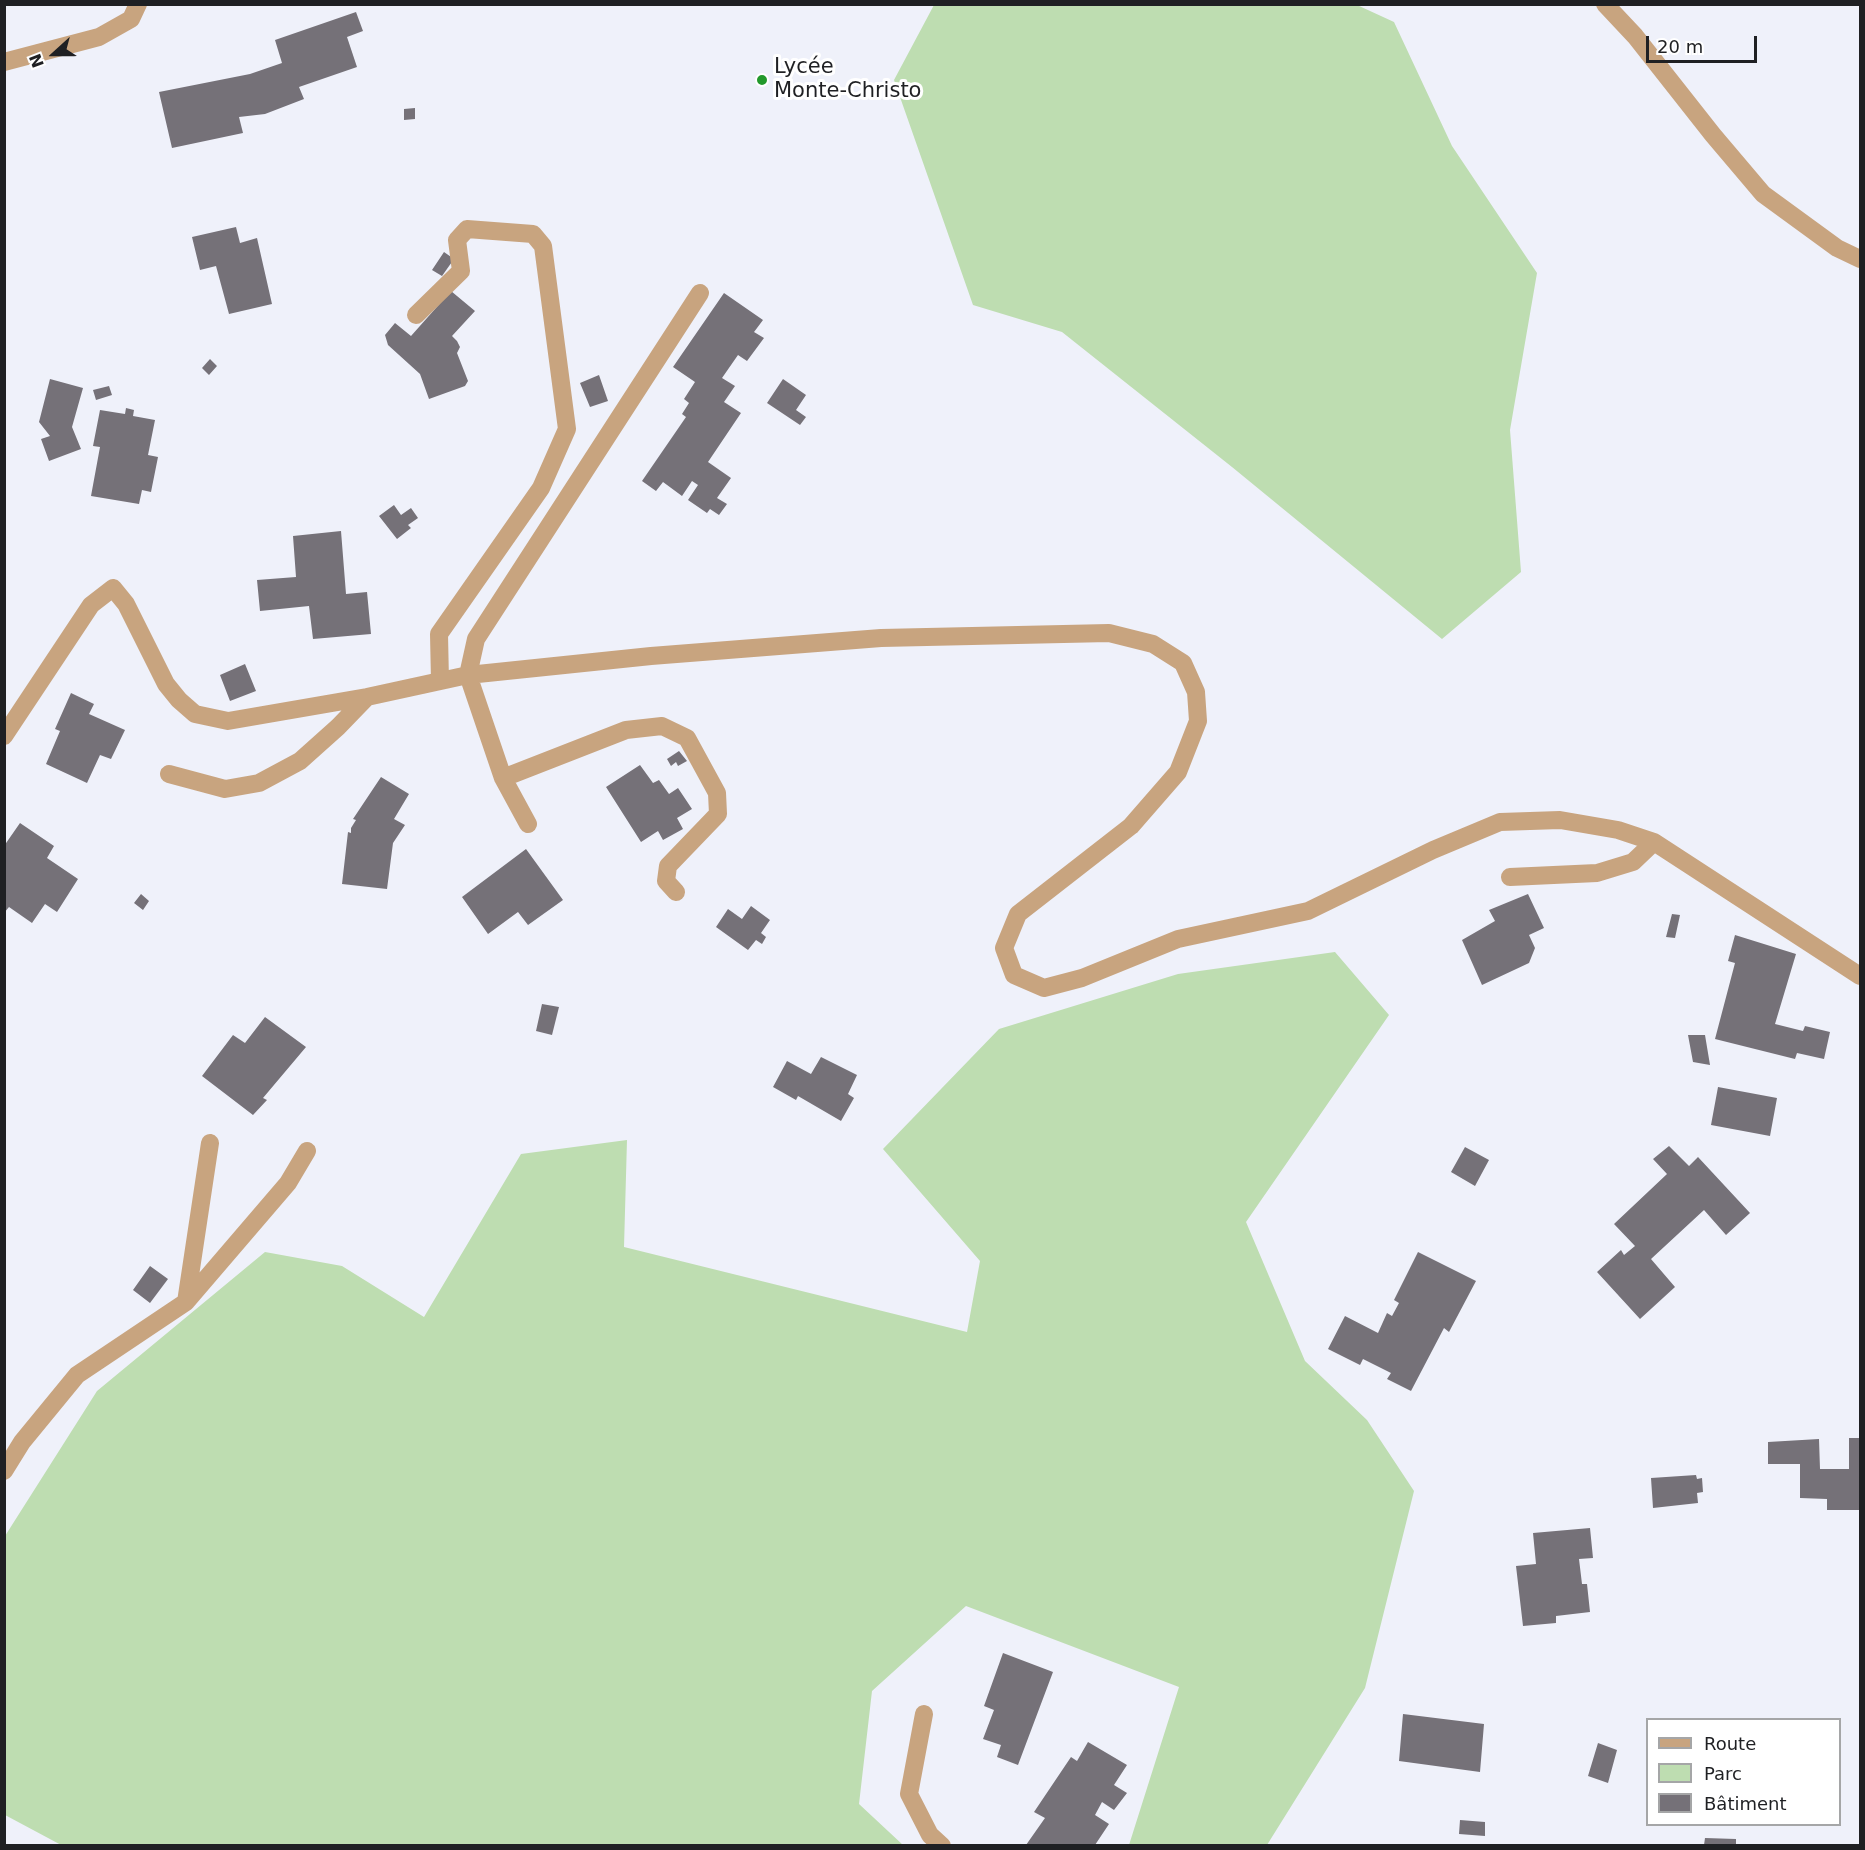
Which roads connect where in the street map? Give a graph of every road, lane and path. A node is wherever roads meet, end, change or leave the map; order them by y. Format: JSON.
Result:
{"nodes":[{"id":1,"x":138,"y":4,"type":"edge"},
{"id":2,"x":1605,"y":4,"type":"edge"},
{"id":3,"x":4,"y":62,"type":"edge"},
{"id":4,"x":1860,"y":259,"type":"edge"},
{"id":5,"x":700,"y":293,"type":"dead end"},
{"id":6,"x":416,"y":315,"type":"dead end"},
{"id":7,"x":468,"y":675,"type":"junction"},
{"id":8,"x":440,"y":681,"type":"junction"},
{"id":9,"x":367,"y":697,"type":"junction"},
{"id":10,"x":4,"y":736,"type":"edge"},
{"id":11,"x":169,"y":774,"type":"dead end"},
{"id":12,"x":503,"y":778,"type":"junction"},
{"id":13,"x":528,"y":824,"type":"dead end"},
{"id":14,"x":1654,"y":842,"type":"junction"},
{"id":15,"x":1510,"y":877,"type":"dead end"},
{"id":16,"x":676,"y":892,"type":"dead end"},
{"id":17,"x":1860,"y":976,"type":"edge"},
{"id":18,"x":210,"y":1143,"type":"dead end"},
{"id":19,"x":307,"y":1150,"type":"dead end"},
{"id":20,"x":186,"y":1302,"type":"junction"},
{"id":21,"x":4,"y":1471,"type":"edge"},
{"id":22,"x":924,"y":1714,"type":"dead end"},
{"id":23,"x":942,"y":1845,"type":"edge"}],
"edges":[{"from":1,"to":3,"type":"street"},
{"from":2,"to":4,"type":"street"},
{"from":5,"to":7,"type":"street"},
{"from":6,"to":8,"type":"street"},
{"from":7,"to":8,"type":"street"},
{"from":7,"to":12,"type":"street"},
{"from":7,"to":14,"type":"street"},
{"from":8,"to":9,"type":"street"},
{"from":9,"to":10,"type":"street"},
{"from":9,"to":11,"type":"street"},
{"from":12,"to":13,"type":"street"},
{"from":12,"to":16,"type":"street"},
{"from":14,"to":15,"type":"street"},
{"from":14,"to":17,"type":"street"},
{"from":18,"to":20,"type":"street"},
{"from":19,"to":20,"type":"street"},
{"from":20,"to":21,"type":"street"},
{"from":22,"to":23,"type":"street"}]}
